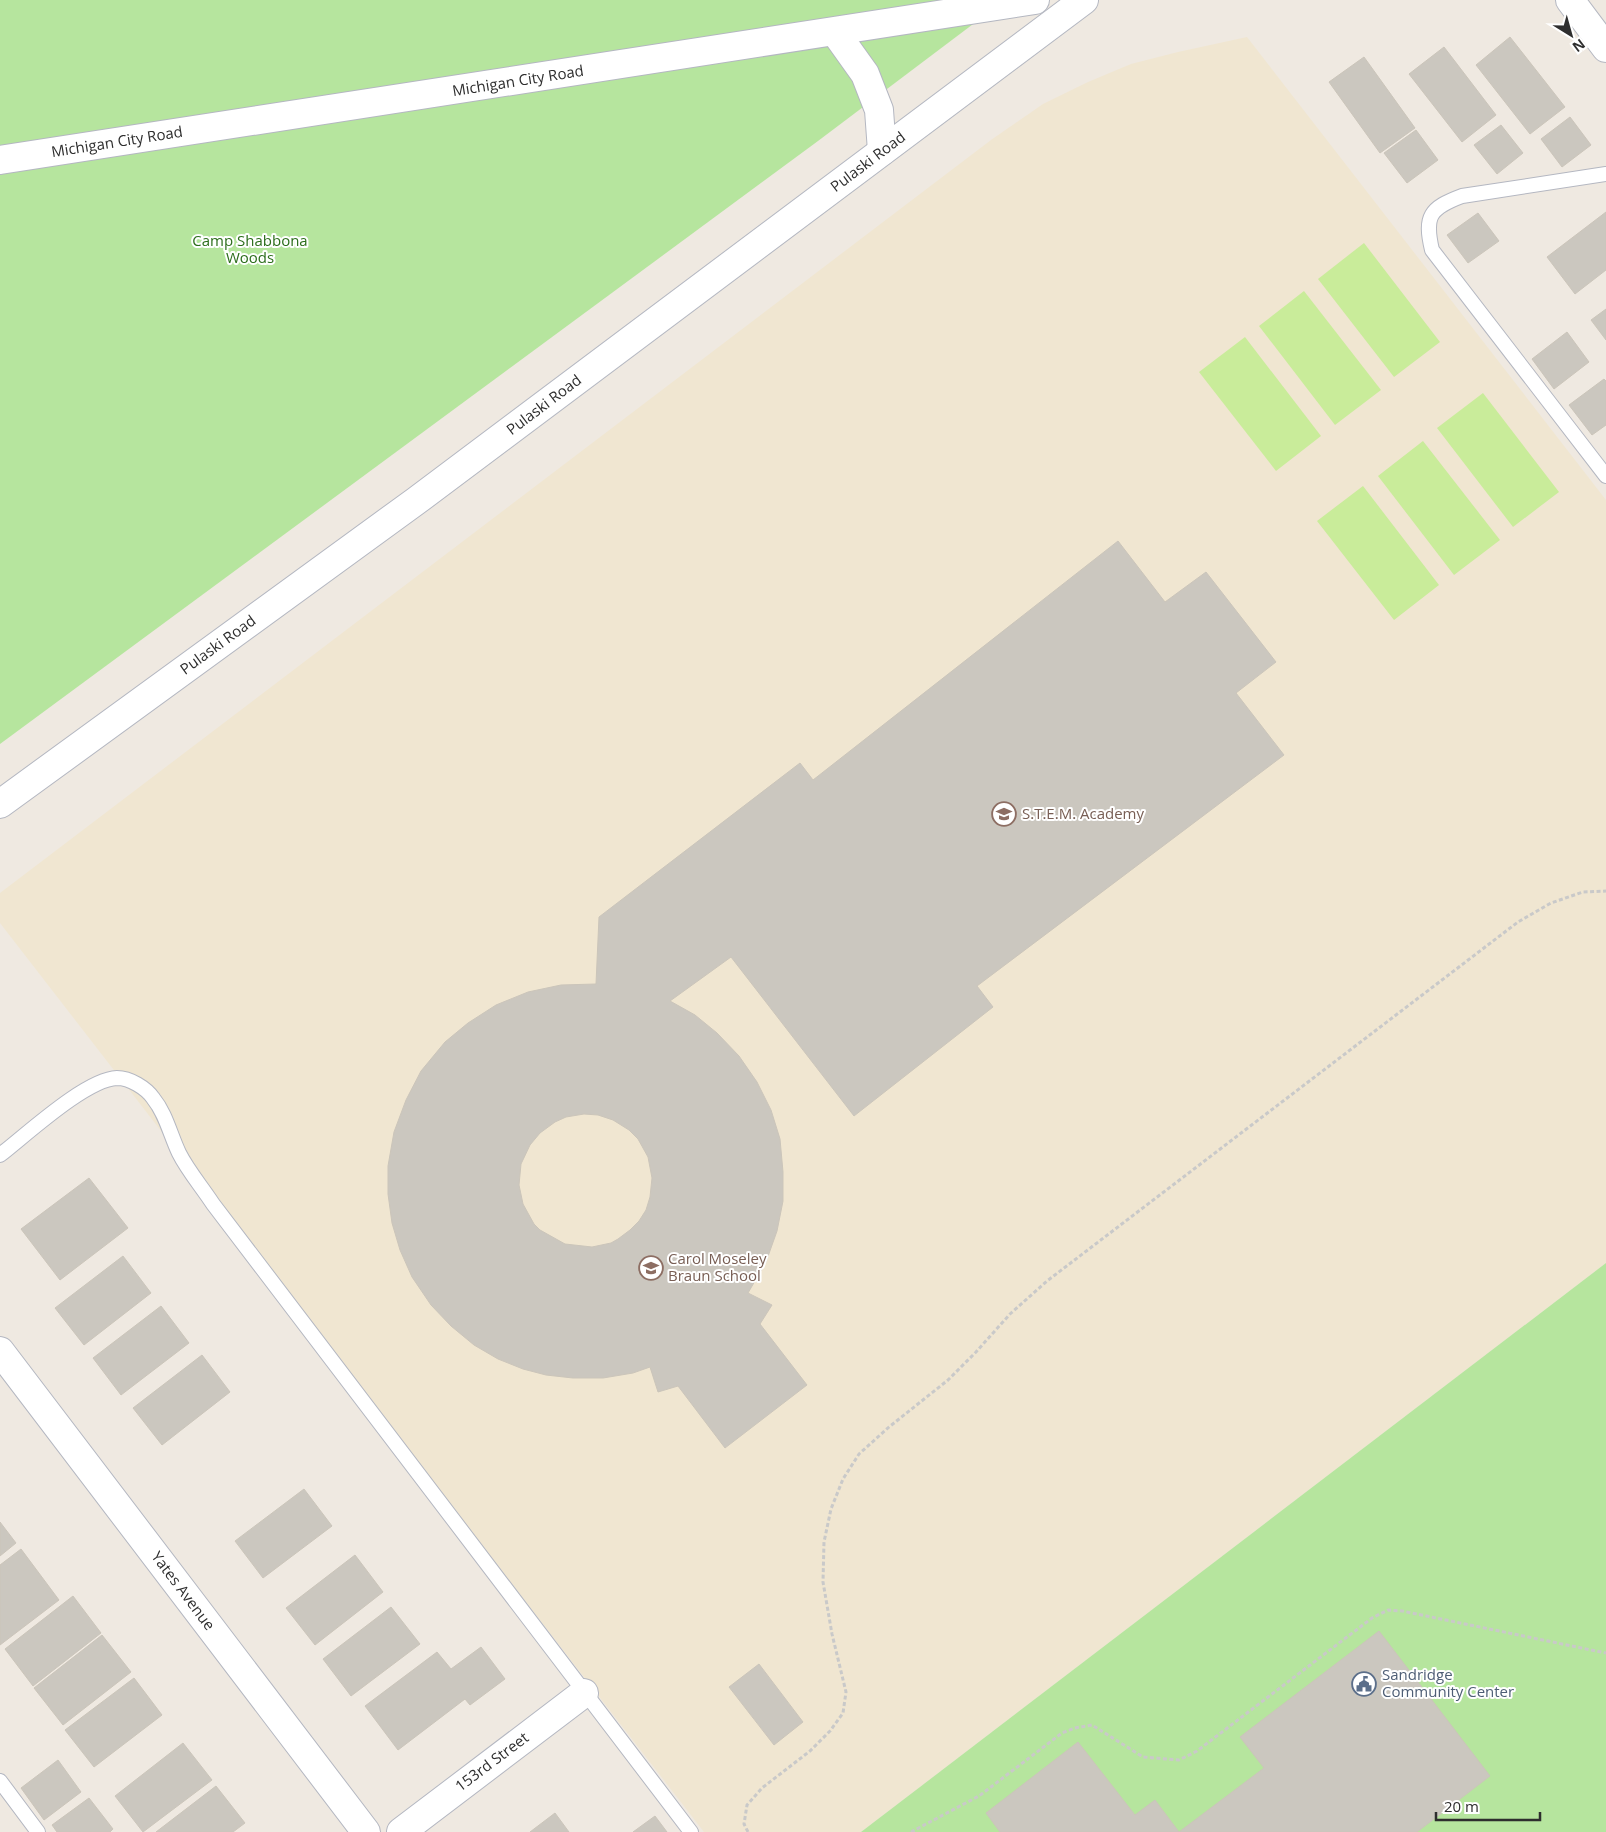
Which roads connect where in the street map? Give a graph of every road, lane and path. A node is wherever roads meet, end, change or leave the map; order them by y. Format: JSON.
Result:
{"nodes":[{"id":1,"x":1035,"y":0,"type":"edge"},
{"id":2,"x":1084,"y":0,"type":"edge"},
{"id":3,"x":1570,"y":0,"type":"edge"},
{"id":4,"x":835,"y":32,"type":"junction"},
{"id":5,"x":1606,"y":48,"type":"edge"},
{"id":6,"x":882,"y":151,"type":"junction"},
{"id":7,"x":0,"y":160,"type":"edge"},
{"id":8,"x":1606,"y":174,"type":"edge"},
{"id":9,"x":1606,"y":476,"type":"edge"},
{"id":10,"x":0,"y":804,"type":"edge"},
{"id":11,"x":1606,"y":891,"type":"edge"},
{"id":12,"x":0,"y":1154,"type":"edge"},
{"id":13,"x":0,"y":1351,"type":"edge"},
{"id":14,"x":1606,"y":1653,"type":"edge"},
{"id":15,"x":584,"y":1693,"type":"junction"},
{"id":16,"x":0,"y":1781,"type":"edge"},
{"id":17,"x":38,"y":1832,"type":"edge"},
{"id":18,"x":366,"y":1832,"type":"edge"},
{"id":19,"x":401,"y":1832,"type":"edge"},
{"id":20,"x":692,"y":1832,"type":"edge"},
{"id":21,"x":748,"y":1832,"type":"edge"},
{"id":22,"x":911,"y":1832,"type":"edge"}],
"edges":[{"from":1,"to":4,"type":"street","name":"Michigan City Road"},
{"from":2,"to":6,"type":"street","name":"Pulaski Road"},
{"from":3,"to":5,"type":"street"},
{"from":4,"to":6,"type":"street"},
{"from":4,"to":7,"type":"street","name":"Michigan City Road"},
{"from":6,"to":10,"type":"street","name":"Pulaski Road"},
{"from":8,"to":9,"type":"lane"},
{"from":11,"to":21,"type":"path"},
{"from":12,"to":15,"type":"lane"},
{"from":13,"to":18,"type":"street","name":"Yates Avenue"},
{"from":14,"to":22,"type":"path"},
{"from":15,"to":19,"type":"street","name":"153rd Street"},
{"from":15,"to":20,"type":"lane"},
{"from":16,"to":17,"type":"lane"}]}
